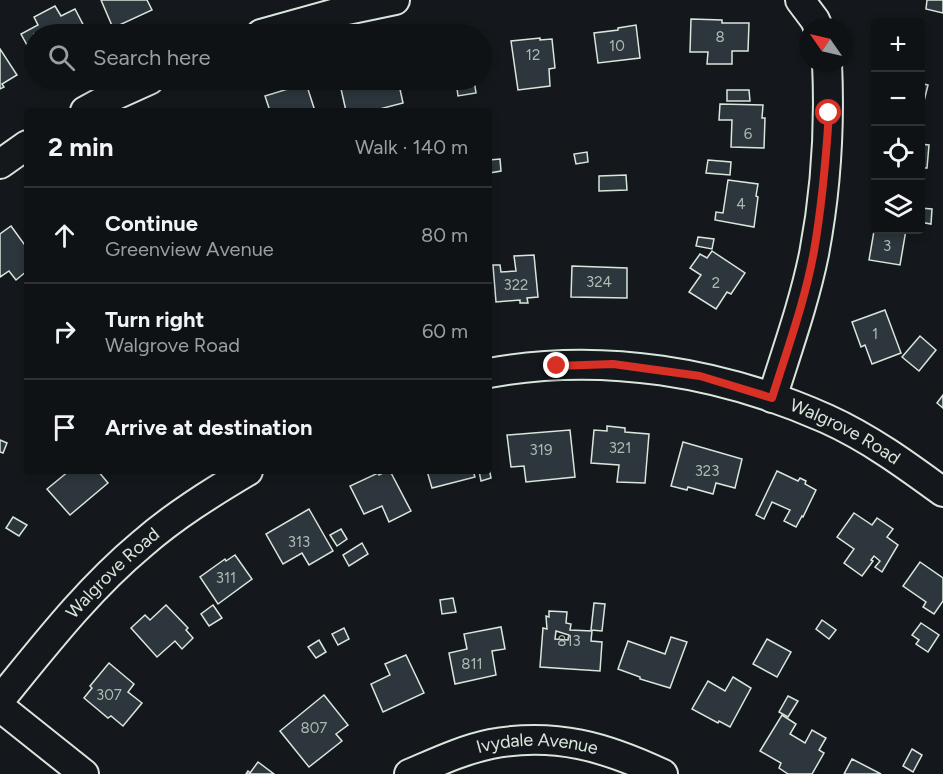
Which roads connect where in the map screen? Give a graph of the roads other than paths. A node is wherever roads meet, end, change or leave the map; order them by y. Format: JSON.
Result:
{"nodes":[{"id":1,"x":395,"y":0,"type":"edge"},
{"id":2,"x":800,"y":0,"type":"edge"},
{"id":3,"x":814,"y":18,"type":"edge"},
{"id":4,"x":297,"y":24,"type":"edge"},
{"id":5,"x":827,"y":72,"type":"edge"},
{"id":6,"x":126,"y":90,"type":"edge"},
{"id":7,"x":90,"y":108,"type":"edge"},
{"id":8,"x":24,"y":147,"type":"edge"},
{"id":9,"x":0,"y":164,"type":"edge"},
{"id":10,"x":492,"y":373,"type":"edge"},
{"id":11,"x":772,"y":398,"type":"junction"},
{"id":12,"x":243,"y":474,"type":"edge"},
{"id":13,"x":943,"y":492,"type":"edge"},
{"id":14,"x":0,"y":700,"type":"edge"},
{"id":15,"x":0,"y":707,"type":"edge"},
{"id":16,"x":84,"y":774,"type":"edge"},
{"id":17,"x":409,"y":774,"type":"edge"},
{"id":18,"x":663,"y":774,"type":"edge"}],
"edges":[{"from":1,"to":4,"type":"street"},
{"from":2,"to":3,"type":"street"},
{"from":5,"to":11,"type":"street"},
{"from":6,"to":7,"type":"street"},
{"from":8,"to":9,"type":"street"},
{"from":10,"to":11,"type":"street","name":"Walgrove Road"},
{"from":11,"to":13,"type":"street","name":"Walgrove Road"},
{"from":12,"to":14,"type":"street","name":"Walgrove Road"},
{"from":15,"to":16,"type":"street"},
{"from":17,"to":18,"type":"street","name":"Ivydale Avenue"}]}
